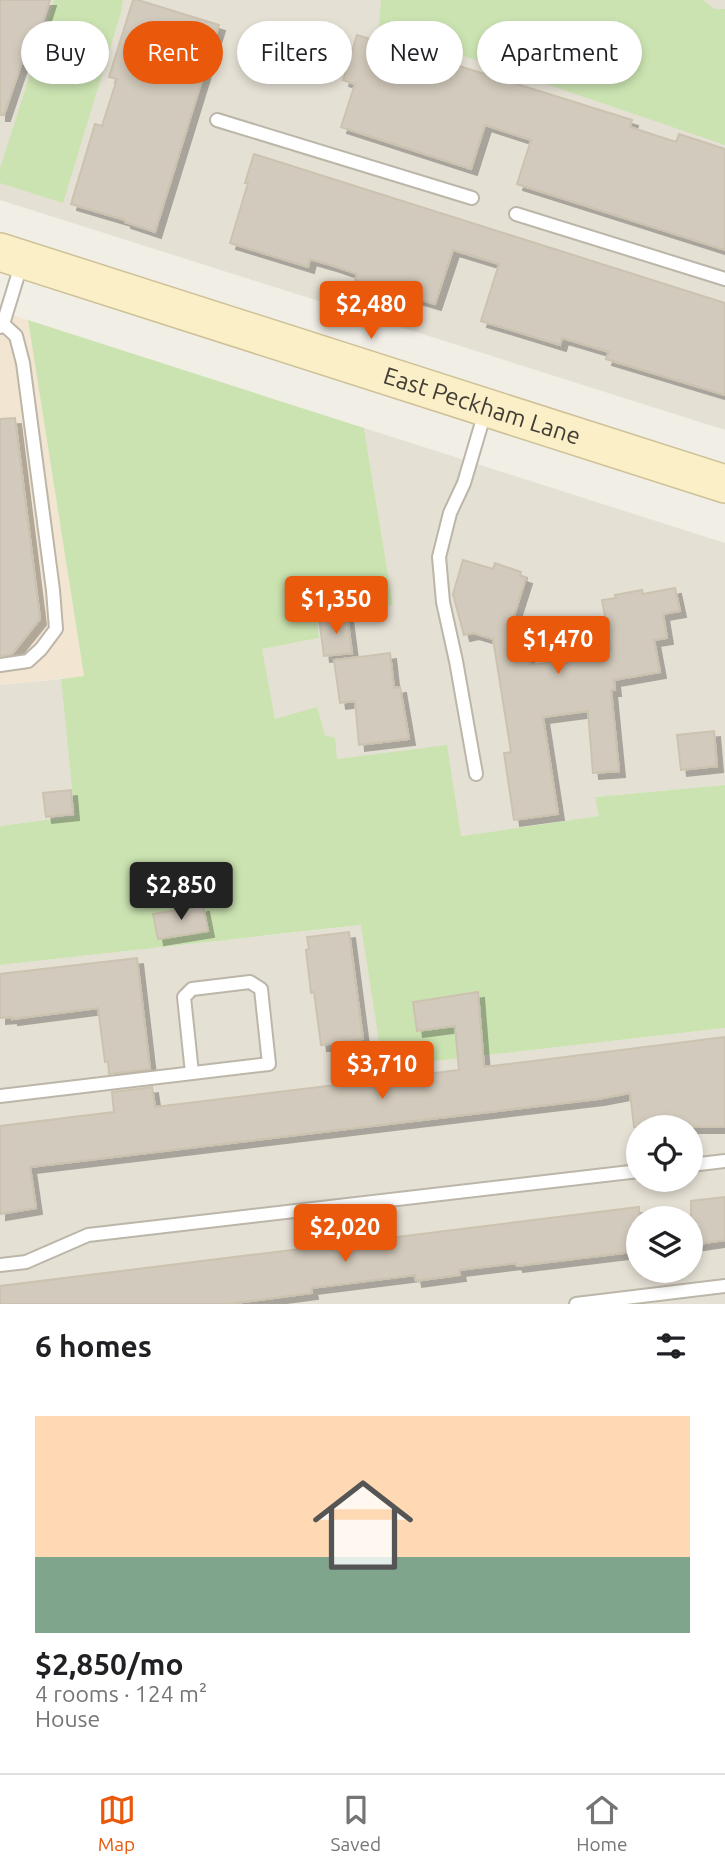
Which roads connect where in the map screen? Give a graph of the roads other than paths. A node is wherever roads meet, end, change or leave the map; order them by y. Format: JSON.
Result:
{"nodes":[{"id":1,"x":218,"y":120,"type":"dead end"},
{"id":2,"x":472,"y":198,"type":"dead end"},
{"id":3,"x":516,"y":214,"type":"dead end"},
{"id":4,"x":11,"y":256,"type":"edge"},
{"id":5,"x":725,"y":279,"type":"edge"},
{"id":6,"x":2,"y":326,"type":"edge"},
{"id":7,"x":486,"y":408,"type":"junction"},
{"id":8,"x":725,"y":484,"type":"edge"},
{"id":9,"x":0,"y":665,"type":"edge"},
{"id":10,"x":476,"y":774,"type":"dead end"},
{"id":11,"x":192,"y":1073,"type":"junction"},
{"id":12,"x":0,"y":1096,"type":"edge"},
{"id":13,"x":725,"y":1161,"type":"edge"},
{"id":14,"x":703,"y":1164,"type":"edge"},
{"id":15,"x":626,"y":1173,"type":"edge"},
{"id":16,"x":0,"y":1265,"type":"edge"},
{"id":17,"x":725,"y":1286,"type":"edge"},
{"id":18,"x":576,"y":1304,"type":"edge"}],
"edges":[{"from":1,"to":2,"type":"lane"},
{"from":3,"to":5,"type":"lane"},
{"from":4,"to":6,"type":"lane"},
{"from":4,"to":7,"type":"street","name":"East Peckham Lane"},
{"from":6,"to":9,"type":"lane"},
{"from":7,"to":8,"type":"street","name":"East Peckham Lane"},
{"from":7,"to":10,"type":"lane"},
{"from":11,"to":11,"type":"lane"},
{"from":11,"to":12,"type":"lane"},
{"from":13,"to":14,"type":"lane"},
{"from":15,"to":16,"type":"lane"},
{"from":17,"to":18,"type":"lane"}]}
